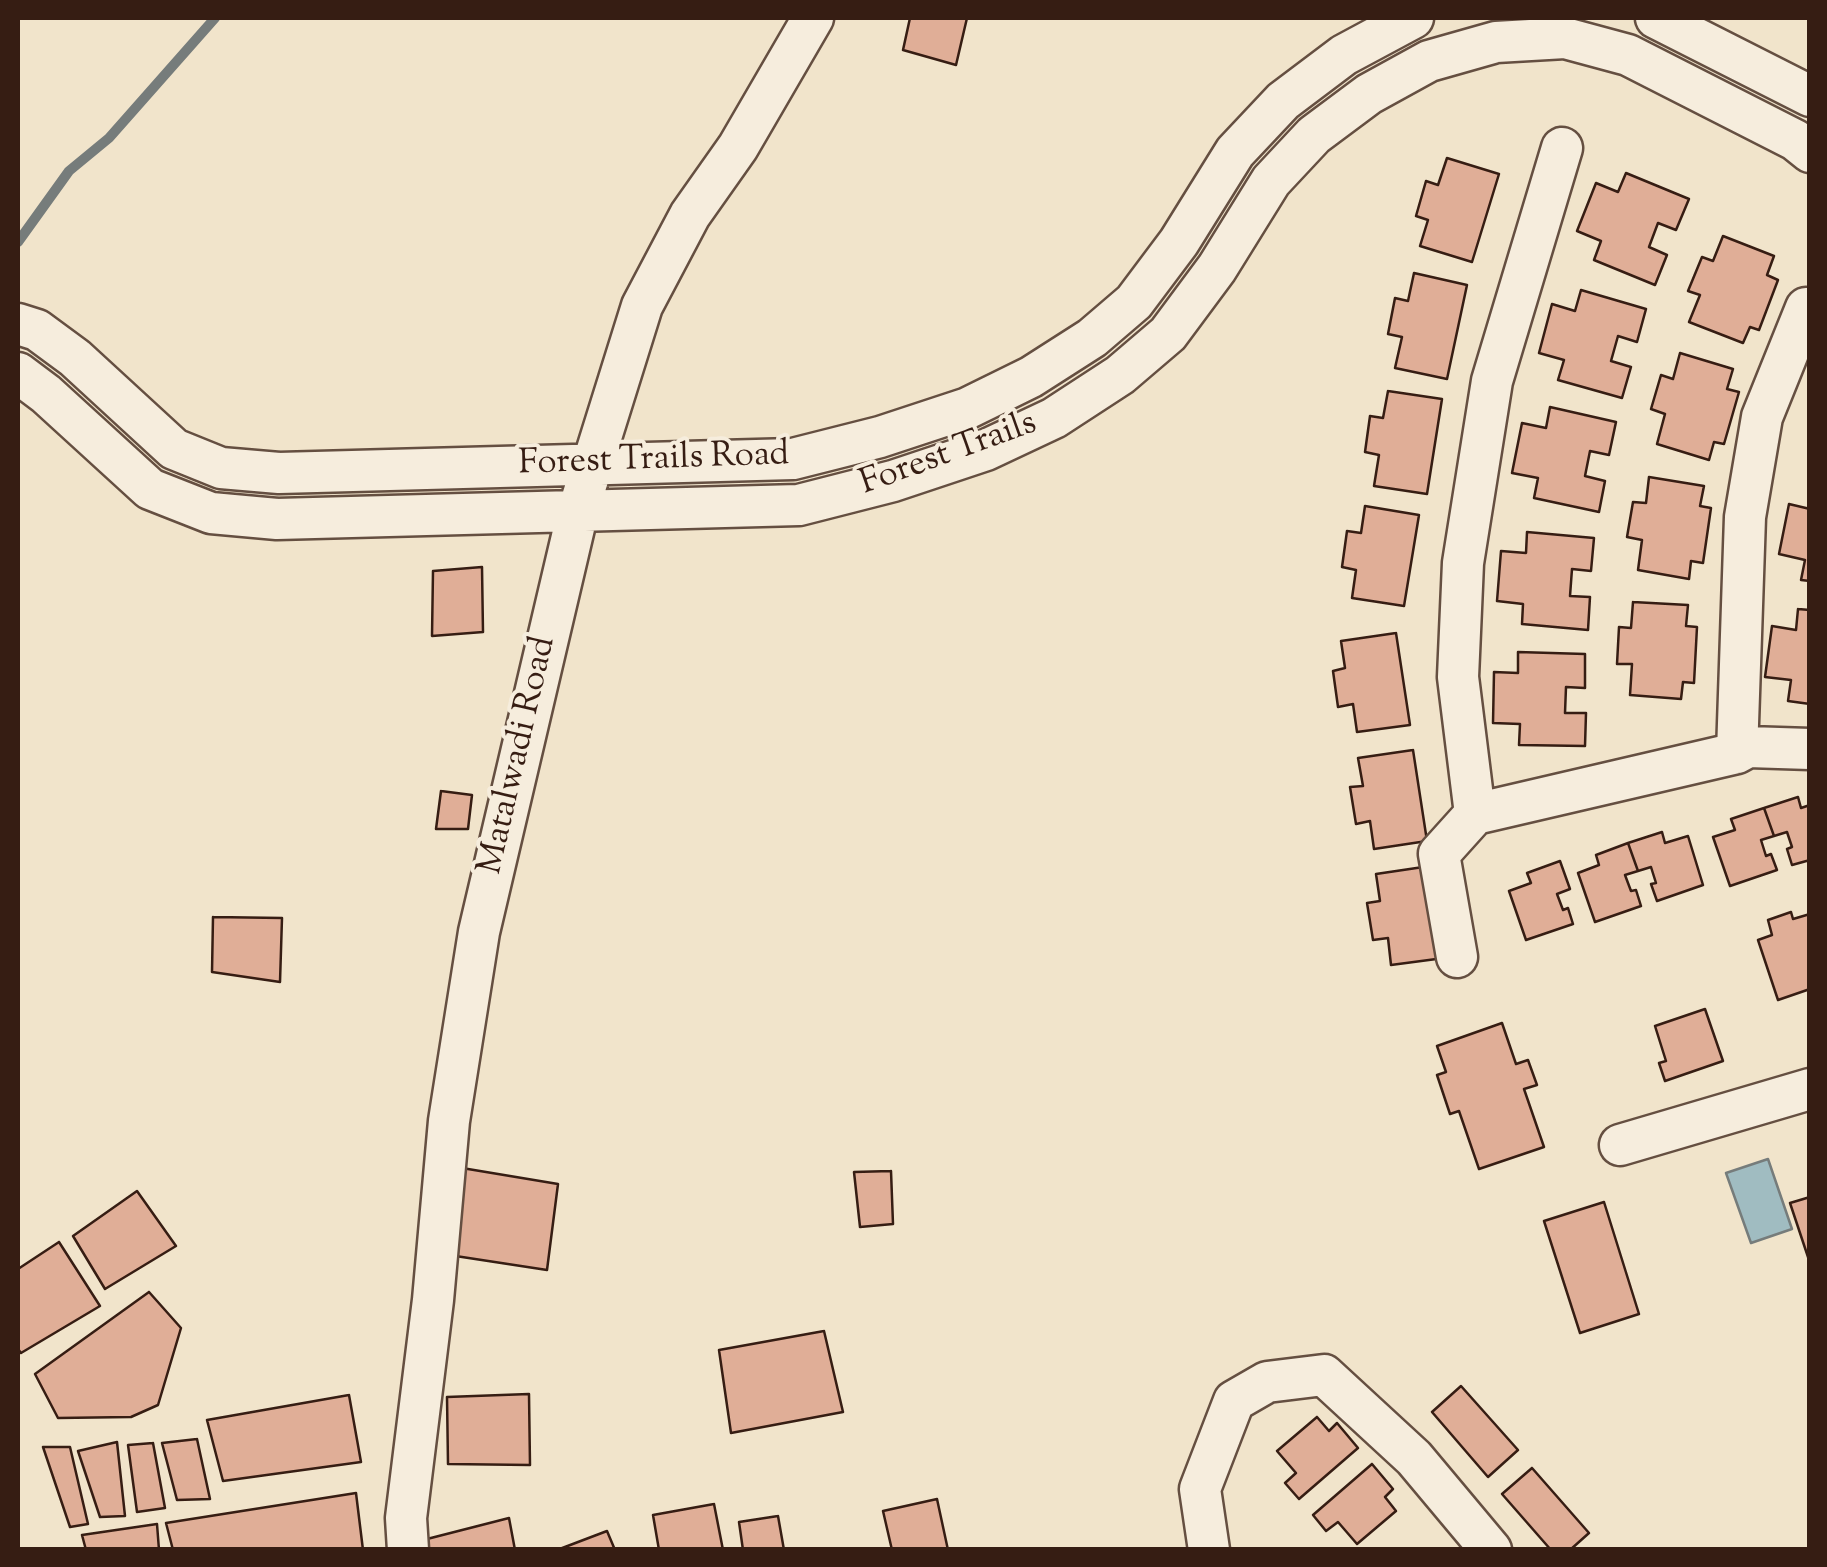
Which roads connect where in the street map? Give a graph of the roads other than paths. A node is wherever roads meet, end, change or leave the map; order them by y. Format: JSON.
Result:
{"nodes":[{"id":1,"x":813,"y":18,"type":"edge"},
{"id":2,"x":1413,"y":18,"type":"edge"},
{"id":3,"x":1656,"y":18,"type":"edge"},
{"id":4,"x":1810,"y":96,"type":"edge"},
{"id":5,"x":1562,"y":148,"type":"dead end"},
{"id":6,"x":1810,"y":152,"type":"edge"},
{"id":7,"x":1806,"y":308,"type":"dead end"},
{"id":8,"x":27,"y":327,"type":"edge"},
{"id":9,"x":18,"y":373,"type":"edge"},
{"id":10,"x":174,"y":450,"type":"junction"},
{"id":11,"x":592,"y":464,"type":"junction"},
{"id":12,"x":150,"y":489,"type":"junction"},
{"id":13,"x":578,"y":512,"type":"junction"},
{"id":14,"x":1810,"y":749,"type":"edge"},
{"id":15,"x":1737,"y":753,"type":"junction"},
{"id":16,"x":1475,"y":814,"type":"junction"},
{"id":17,"x":1457,"y":957,"type":"dead end"},
{"id":18,"x":1810,"y":1089,"type":"edge"},
{"id":19,"x":1620,"y":1145,"type":"dead end"},
{"id":20,"x":408,"y":1550,"type":"edge"},
{"id":21,"x":1208,"y":1550,"type":"edge"},
{"id":22,"x":1491,"y":1550,"type":"edge"}],
"edges":[{"from":1,"to":11,"type":"street","name":"Matalwadi Road"},
{"from":2,"to":11,"type":"street","name":"Forest Trails Road"},
{"from":3,"to":4,"type":"street"},
{"from":5,"to":16,"type":"street"},
{"from":6,"to":13,"type":"street","name":"Forest Trails"},
{"from":7,"to":15,"type":"street"},
{"from":8,"to":10,"type":"street","name":"Forest Trails Road"},
{"from":9,"to":12,"type":"street","name":"Forest Trails"},
{"from":10,"to":11,"type":"street","name":"Forest Trails Road"},
{"from":10,"to":12,"type":"street"},
{"from":11,"to":13,"type":"street","name":"Matalwadi Road"},
{"from":12,"to":13,"type":"street","name":"Forest Trails"},
{"from":13,"to":20,"type":"street","name":"Matalwadi Road"},
{"from":14,"to":15,"type":"street"},
{"from":15,"to":16,"type":"street"},
{"from":16,"to":17,"type":"street"},
{"from":18,"to":19,"type":"street"},
{"from":21,"to":22,"type":"street"}]}
